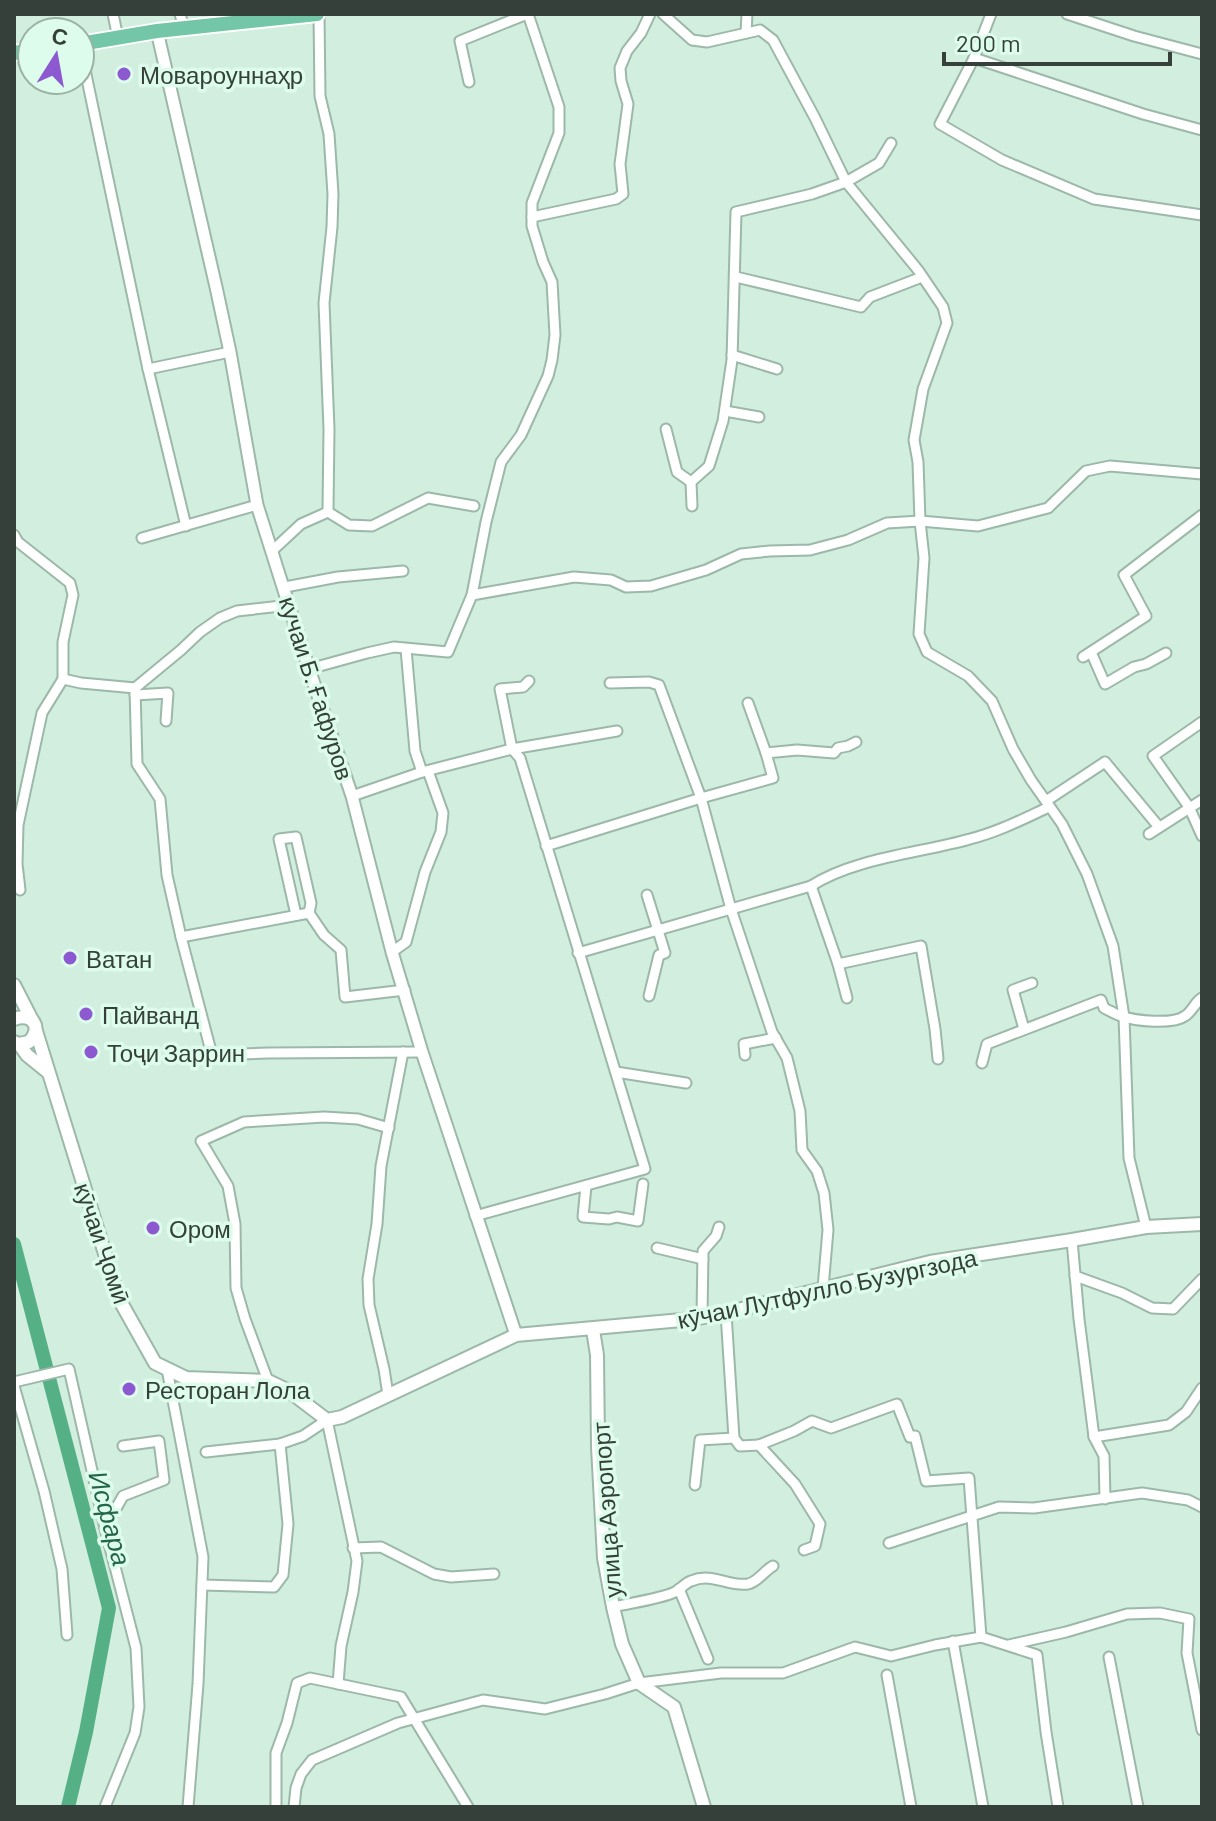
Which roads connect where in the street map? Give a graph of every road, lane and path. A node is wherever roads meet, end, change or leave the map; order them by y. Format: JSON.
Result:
{"nodes":[{"id":1,"x":113,"y":14,"type":"edge"},
{"id":2,"x":318,"y":14,"type":"edge"},
{"id":3,"x":527,"y":14,"type":"edge"},
{"id":4,"x":650,"y":14,"type":"edge"},
{"id":5,"x":663,"y":14,"type":"edge"},
{"id":6,"x":747,"y":14,"type":"edge"},
{"id":7,"x":991,"y":14,"type":"edge"},
{"id":8,"x":1067,"y":14,"type":"edge"},
{"id":9,"x":182,"y":21,"type":"edge"},
{"id":10,"x":157,"y":31,"type":"junction"},
{"id":11,"x":746,"y":33,"type":"junction"},
{"id":12,"x":118,"y":38,"type":"junction"},
{"id":13,"x":96,"y":42,"type":"edge"},
{"id":14,"x":1202,"y":54,"type":"edge"},
{"id":15,"x":974,"y":58,"type":"junction"},
{"id":16,"x":469,"y":82,"type":"dead end"},
{"id":17,"x":91,"y":96,"type":"edge"},
{"id":18,"x":1202,"y":130,"type":"edge"},
{"id":19,"x":891,"y":143,"type":"dead end"},
{"id":20,"x":846,"y":182,"type":"junction"},
{"id":21,"x":1202,"y":215,"type":"edge"},
{"id":22,"x":532,"y":217,"type":"junction"},
{"id":23,"x":736,"y":277,"type":"junction"},
{"id":24,"x":922,"y":277,"type":"junction"},
{"id":25,"x":230,"y":352,"type":"junction"},
{"id":26,"x":732,"y":355,"type":"junction"},
{"id":27,"x":148,"y":369,"type":"junction"},
{"id":28,"x":777,"y":369,"type":"dead end"},
{"id":29,"x":725,"y":411,"type":"junction"},
{"id":30,"x":759,"y":417,"type":"dead end"},
{"id":31,"x":666,"y":429,"type":"dead end"},
{"id":32,"x":1202,"y":474,"type":"edge"},
{"id":33,"x":691,"y":482,"type":"junction"},
{"id":34,"x":257,"y":505,"type":"junction"},
{"id":35,"x":474,"y":506,"type":"dead end"},
{"id":36,"x":692,"y":506,"type":"dead end"},
{"id":37,"x":328,"y":512,"type":"junction"},
{"id":38,"x":1202,"y":515,"type":"edge"},
{"id":39,"x":920,"y":521,"type":"junction"},
{"id":40,"x":186,"y":526,"type":"junction"},
{"id":41,"x":14,"y":535,"type":"edge"},
{"id":42,"x":142,"y":538,"type":"dead end"},
{"id":43,"x":273,"y":550,"type":"junction"},
{"id":44,"x":403,"y":571,"type":"dead end"},
{"id":45,"x":285,"y":587,"type":"junction"},
{"id":46,"x":472,"y":595,"type":"junction"},
{"id":47,"x":290,"y":605,"type":"junction"},
{"id":48,"x":406,"y":649,"type":"junction"},
{"id":49,"x":1166,"y":653,"type":"dead end"},
{"id":50,"x":309,"y":669,"type":"junction"},
{"id":51,"x":63,"y":679,"type":"junction"},
{"id":52,"x":529,"y":681,"type":"dead end"},
{"id":53,"x":610,"y":683,"type":"dead end"},
{"id":54,"x":135,"y":691,"type":"junction"},
{"id":55,"x":748,"y":703,"type":"dead end"},
{"id":56,"x":166,"y":721,"type":"dead end"},
{"id":57,"x":1202,"y":722,"type":"edge"},
{"id":58,"x":617,"y":731,"type":"dead end"},
{"id":59,"x":856,"y":742,"type":"dead end"},
{"id":60,"x":512,"y":749,"type":"junction"},
{"id":61,"x":766,"y":753,"type":"junction"},
{"id":62,"x":425,"y":772,"type":"junction"},
{"id":63,"x":352,"y":796,"type":"junction"},
{"id":64,"x":701,"y":798,"type":"junction"},
{"id":65,"x":1202,"y":800,"type":"edge"},
{"id":66,"x":1048,"y":804,"type":"junction"},
{"id":67,"x":1189,"y":807,"type":"junction"},
{"id":68,"x":1159,"y":827,"type":"junction"},
{"id":69,"x":1149,"y":834,"type":"dead end"},
{"id":70,"x":1202,"y":836,"type":"edge"},
{"id":71,"x":546,"y":846,"type":"junction"},
{"id":72,"x":811,"y":886,"type":"junction"},
{"id":73,"x":20,"y":890,"type":"dead end"},
{"id":74,"x":647,"y":895,"type":"dead end"},
{"id":75,"x":731,"y":909,"type":"junction"},
{"id":76,"x":309,"y":913,"type":"junction"},
{"id":77,"x":296,"y":915,"type":"junction"},
{"id":78,"x":658,"y":930,"type":"junction"},
{"id":79,"x":181,"y":937,"type":"junction"},
{"id":80,"x":392,"y":952,"type":"junction"},
{"id":81,"x":578,"y":953,"type":"junction"},
{"id":82,"x":838,"y":964,"type":"junction"},
{"id":83,"x":1032,"y":983,"type":"dead end"},
{"id":84,"x":14,"y":985,"type":"edge"},
{"id":85,"x":405,"y":990,"type":"junction"},
{"id":86,"x":649,"y":996,"type":"dead end"},
{"id":87,"x":847,"y":998,"type":"dead end"},
{"id":88,"x":1202,"y":998,"type":"edge"},
{"id":89,"x":1124,"y":1017,"type":"junction"},
{"id":90,"x":14,"y":1019,"type":"edge"},
{"id":91,"x":34,"y":1026,"type":"junction"},
{"id":92,"x":1024,"y":1029,"type":"junction"},
{"id":93,"x":776,"y":1038,"type":"junction"},
{"id":94,"x":16,"y":1043,"type":"edge"},
{"id":95,"x":403,"y":1052,"type":"junction"},
{"id":96,"x":422,"y":1052,"type":"junction"},
{"id":97,"x":745,"y":1055,"type":"dead end"},
{"id":98,"x":938,"y":1059,"type":"dead end"},
{"id":99,"x":982,"y":1063,"type":"dead end"},
{"id":100,"x":616,"y":1072,"type":"junction"},
{"id":101,"x":49,"y":1073,"type":"junction"},
{"id":102,"x":686,"y":1083,"type":"dead end"},
{"id":103,"x":389,"y":1128,"type":"junction"},
{"id":104,"x":643,"y":1184,"type":"dead end"},
{"id":105,"x":586,"y":1186,"type":"junction"},
{"id":106,"x":475,"y":1216,"type":"junction"},
{"id":107,"x":1202,"y":1224,"type":"edge"},
{"id":108,"x":719,"y":1227,"type":"dead end"},
{"id":109,"x":1146,"y":1227,"type":"junction"},
{"id":110,"x":1072,"y":1240,"type":"junction"},
{"id":111,"x":657,"y":1248,"type":"dead end"},
{"id":112,"x":703,"y":1259,"type":"junction"},
{"id":113,"x":1075,"y":1276,"type":"junction"},
{"id":114,"x":1202,"y":1279,"type":"edge"},
{"id":115,"x":823,"y":1288,"type":"junction"},
{"id":116,"x":726,"y":1313,"type":"junction"},
{"id":117,"x":702,"y":1317,"type":"junction"},
{"id":118,"x":593,"y":1330,"type":"junction"},
{"id":119,"x":516,"y":1335,"type":"junction"},
{"id":120,"x":167,"y":1369,"type":"junction"},
{"id":121,"x":268,"y":1381,"type":"junction"},
{"id":122,"x":17,"y":1383,"type":"edge"},
{"id":123,"x":1202,"y":1388,"type":"edge"},
{"id":124,"x":388,"y":1395,"type":"junction"},
{"id":125,"x":327,"y":1420,"type":"junction"},
{"id":126,"x":1094,"y":1437,"type":"junction"},
{"id":127,"x":734,"y":1438,"type":"junction"},
{"id":128,"x":280,"y":1444,"type":"junction"},
{"id":129,"x":759,"y":1445,"type":"junction"},
{"id":130,"x":123,"y":1446,"type":"dead end"},
{"id":131,"x":206,"y":1452,"type":"dead end"},
{"id":132,"x":695,"y":1485,"type":"dead end"},
{"id":133,"x":1105,"y":1499,"type":"junction"},
{"id":134,"x":1202,"y":1507,"type":"edge"},
{"id":135,"x":972,"y":1515,"type":"junction"},
{"id":136,"x":105,"y":1528,"type":"junction"},
{"id":137,"x":889,"y":1543,"type":"dead end"},
{"id":138,"x":353,"y":1548,"type":"junction"},
{"id":139,"x":804,"y":1550,"type":"dead end"},
{"id":140,"x":773,"y":1566,"type":"dead end"},
{"id":141,"x":494,"y":1574,"type":"dead end"},
{"id":142,"x":202,"y":1585,"type":"junction"},
{"id":143,"x":679,"y":1589,"type":"junction"},
{"id":144,"x":613,"y":1607,"type":"junction"},
{"id":145,"x":67,"y":1635,"type":"dead end"},
{"id":146,"x":981,"y":1637,"type":"junction"},
{"id":147,"x":953,"y":1641,"type":"junction"},
{"id":148,"x":1006,"y":1645,"type":"junction"},
{"id":149,"x":1109,"y":1657,"type":"dead end"},
{"id":150,"x":708,"y":1659,"type":"dead end"},
{"id":151,"x":887,"y":1675,"type":"dead end"},
{"id":152,"x":639,"y":1683,"type":"junction"},
{"id":153,"x":338,"y":1684,"type":"junction"},
{"id":154,"x":415,"y":1720,"type":"junction"},
{"id":155,"x":1202,"y":1730,"type":"edge"},
{"id":156,"x":105,"y":1807,"type":"edge"},
{"id":157,"x":188,"y":1807,"type":"edge"},
{"id":158,"x":276,"y":1807,"type":"edge"},
{"id":159,"x":294,"y":1807,"type":"edge"},
{"id":160,"x":468,"y":1807,"type":"edge"},
{"id":161,"x":704,"y":1807,"type":"edge"},
{"id":162,"x":911,"y":1807,"type":"edge"},
{"id":163,"x":983,"y":1807,"type":"edge"},
{"id":164,"x":1058,"y":1807,"type":"edge"},
{"id":165,"x":1138,"y":1807,"type":"edge"}],
"edges":[{"from":1,"to":12,"type":"street"},
{"from":2,"to":9,"type":"main road"},
{"from":2,"to":37,"type":"street"},
{"from":3,"to":16,"type":"street"},
{"from":3,"to":22,"type":"street"},
{"from":4,"to":22,"type":"street"},
{"from":5,"to":11,"type":"street"},
{"from":6,"to":11,"type":"street"},
{"from":7,"to":15,"type":"street"},
{"from":8,"to":14,"type":"street"},
{"from":9,"to":10,"type":"main road"},
{"from":10,"to":12,"type":"main road"},
{"from":10,"to":25,"type":"street","name":"кучаи Б. Ғафуров"},
{"from":11,"to":20,"type":"street"},
{"from":12,"to":13,"type":"main road"},
{"from":15,"to":18,"type":"street"},
{"from":15,"to":21,"type":"street"},
{"from":17,"to":27,"type":"street"},
{"from":19,"to":20,"type":"street"},
{"from":20,"to":23,"type":"street"},
{"from":20,"to":24,"type":"street"},
{"from":22,"to":46,"type":"street"},
{"from":23,"to":24,"type":"street"},
{"from":23,"to":26,"type":"street"},
{"from":24,"to":39,"type":"street"},
{"from":25,"to":27,"type":"street"},
{"from":25,"to":34,"type":"street","name":"кучаи Б. Ғафуров"},
{"from":26,"to":28,"type":"street"},
{"from":26,"to":29,"type":"street"},
{"from":27,"to":40,"type":"street"},
{"from":29,"to":30,"type":"street"},
{"from":29,"to":33,"type":"street"},
{"from":31,"to":33,"type":"street"},
{"from":32,"to":39,"type":"street"},
{"from":33,"to":36,"type":"street"},
{"from":34,"to":40,"type":"street"},
{"from":34,"to":43,"type":"street","name":"кучаи Б. Ғафуров"},
{"from":35,"to":37,"type":"street"},
{"from":37,"to":43,"type":"street"},
{"from":38,"to":49,"type":"street"},
{"from":39,"to":46,"type":"street"},
{"from":39,"to":66,"type":"street"},
{"from":40,"to":42,"type":"street"},
{"from":41,"to":51,"type":"street"},
{"from":43,"to":45,"type":"street","name":"кучаи Б. Ғафуров"},
{"from":44,"to":45,"type":"street"},
{"from":45,"to":47,"type":"street","name":"кучаи Б. Ғафуров"},
{"from":46,"to":48,"type":"street"},
{"from":47,"to":50,"type":"street","name":"кучаи Б. Ғафуров"},
{"from":47,"to":54,"type":"street"},
{"from":48,"to":50,"type":"street"},
{"from":48,"to":62,"type":"street"},
{"from":50,"to":63,"type":"street","name":"кучаи Б. Ғафуров"},
{"from":51,"to":54,"type":"street"},
{"from":51,"to":73,"type":"street"},
{"from":52,"to":60,"type":"street"},
{"from":53,"to":64,"type":"street"},
{"from":54,"to":56,"type":"street"},
{"from":54,"to":79,"type":"street"},
{"from":55,"to":61,"type":"street"},
{"from":57,"to":67,"type":"street"},
{"from":58,"to":60,"type":"street"},
{"from":59,"to":61,"type":"street"},
{"from":60,"to":62,"type":"street"},
{"from":60,"to":71,"type":"street"},
{"from":61,"to":64,"type":"street"},
{"from":62,"to":63,"type":"street"},
{"from":62,"to":80,"type":"street"},
{"from":63,"to":80,"type":"street","name":"кучаи Б. Ғафуров"},
{"from":64,"to":71,"type":"street"},
{"from":64,"to":75,"type":"street"},
{"from":65,"to":67,"type":"street"},
{"from":66,"to":68,"type":"street"},
{"from":66,"to":72,"type":"street"},
{"from":66,"to":89,"type":"street"},
{"from":67,"to":68,"type":"street"},
{"from":67,"to":70,"type":"street"},
{"from":68,"to":69,"type":"street"},
{"from":71,"to":81,"type":"street"},
{"from":72,"to":75,"type":"street"},
{"from":72,"to":82,"type":"street"},
{"from":74,"to":78,"type":"street"},
{"from":75,"to":78,"type":"street"},
{"from":75,"to":93,"type":"street"},
{"from":76,"to":77,"type":"street"},
{"from":76,"to":77,"type":"street"},
{"from":76,"to":85,"type":"street"},
{"from":77,"to":79,"type":"street"},
{"from":78,"to":81,"type":"street"},
{"from":78,"to":86,"type":"street"},
{"from":79,"to":95,"type":"street"},
{"from":80,"to":85,"type":"street","name":"кучаи Б. Ғафуров"},
{"from":81,"to":100,"type":"street"},
{"from":82,"to":87,"type":"street"},
{"from":82,"to":98,"type":"street"},
{"from":83,"to":92,"type":"street"},
{"from":84,"to":91,"type":"main road","name":"кӯчаи Ҷомӣ"},
{"from":85,"to":96,"type":"street","name":"кучаи Б. Ғафуров"},
{"from":88,"to":89,"type":"street"},
{"from":89,"to":92,"type":"street"},
{"from":89,"to":109,"type":"street"},
{"from":90,"to":91,"type":"main road"},
{"from":91,"to":94,"type":"main road"},
{"from":91,"to":101,"type":"main road","name":"кӯчаи Ҷомӣ"},
{"from":92,"to":99,"type":"street"},
{"from":93,"to":97,"type":"street"},
{"from":93,"to":115,"type":"street"},
{"from":94,"to":101,"type":"main road"},
{"from":95,"to":96,"type":"street"},
{"from":95,"to":103,"type":"street"},
{"from":96,"to":106,"type":"street","name":"кучаи Б. Ғафуров"},
{"from":100,"to":102,"type":"street"},
{"from":100,"to":105,"type":"street"},
{"from":101,"to":120,"type":"main road","name":"кӯчаи Ҷомӣ"},
{"from":103,"to":121,"type":"street"},
{"from":103,"to":124,"type":"street"},
{"from":104,"to":105,"type":"street"},
{"from":105,"to":106,"type":"street"},
{"from":106,"to":119,"type":"street","name":"кучаи Б. Ғафуров"},
{"from":107,"to":109,"type":"main road","name":"кӯчаи Лутфулло Бузургзода"},
{"from":108,"to":112,"type":"street"},
{"from":109,"to":110,"type":"main road","name":"кӯчаи Лутфулло Бузургзода"},
{"from":110,"to":113,"type":"street"},
{"from":110,"to":115,"type":"main road","name":"кӯчаи Лутфулло Бузургзода"},
{"from":111,"to":112,"type":"street"},
{"from":112,"to":117,"type":"street"},
{"from":113,"to":114,"type":"street"},
{"from":113,"to":126,"type":"street"},
{"from":115,"to":116,"type":"main road","name":"кӯчаи Лутфулло Бузургзода"},
{"from":116,"to":117,"type":"main road","name":"кӯчаи Лутфулло Бузургзода"},
{"from":116,"to":127,"type":"street"},
{"from":117,"to":118,"type":"main road","name":"кӯчаи Лутфулло Бузургзода"},
{"from":118,"to":119,"type":"main road","name":"кӯчаи Лутфулло Бузургзода"},
{"from":118,"to":144,"type":"main road","name":"улица Аэропорт"},
{"from":119,"to":124,"type":"main road"},
{"from":120,"to":121,"type":"main road"},
{"from":120,"to":142,"type":"street"},
{"from":121,"to":125,"type":"main road"},
{"from":122,"to":136,"type":"street"},
{"from":122,"to":145,"type":"street"},
{"from":123,"to":126,"type":"street"},
{"from":124,"to":125,"type":"main road"},
{"from":125,"to":128,"type":"street"},
{"from":125,"to":138,"type":"street"},
{"from":126,"to":133,"type":"street"},
{"from":127,"to":129,"type":"street"},
{"from":127,"to":132,"type":"street"},
{"from":128,"to":131,"type":"street"},
{"from":128,"to":142,"type":"street"},
{"from":129,"to":135,"type":"street"},
{"from":129,"to":139,"type":"street"},
{"from":130,"to":136,"type":"street"},
{"from":133,"to":134,"type":"street"},
{"from":133,"to":135,"type":"street"},
{"from":135,"to":137,"type":"street"},
{"from":135,"to":146,"type":"street"},
{"from":136,"to":156,"type":"street"},
{"from":138,"to":141,"type":"street"},
{"from":138,"to":153,"type":"street"},
{"from":140,"to":143,"type":"street"},
{"from":142,"to":157,"type":"street"},
{"from":143,"to":144,"type":"street"},
{"from":143,"to":150,"type":"street"},
{"from":144,"to":152,"type":"main road","name":"улица Аэропорт"},
{"from":146,"to":147,"type":"street"},
{"from":146,"to":148,"type":"street"},
{"from":147,"to":152,"type":"street"},
{"from":147,"to":163,"type":"street"},
{"from":148,"to":155,"type":"street"},
{"from":148,"to":164,"type":"street"},
{"from":149,"to":165,"type":"street"},
{"from":151,"to":162,"type":"street"},
{"from":152,"to":154,"type":"street"},
{"from":152,"to":161,"type":"main road"},
{"from":153,"to":154,"type":"street"},
{"from":153,"to":158,"type":"street"},
{"from":154,"to":159,"type":"street"},
{"from":154,"to":160,"type":"street"}]}
